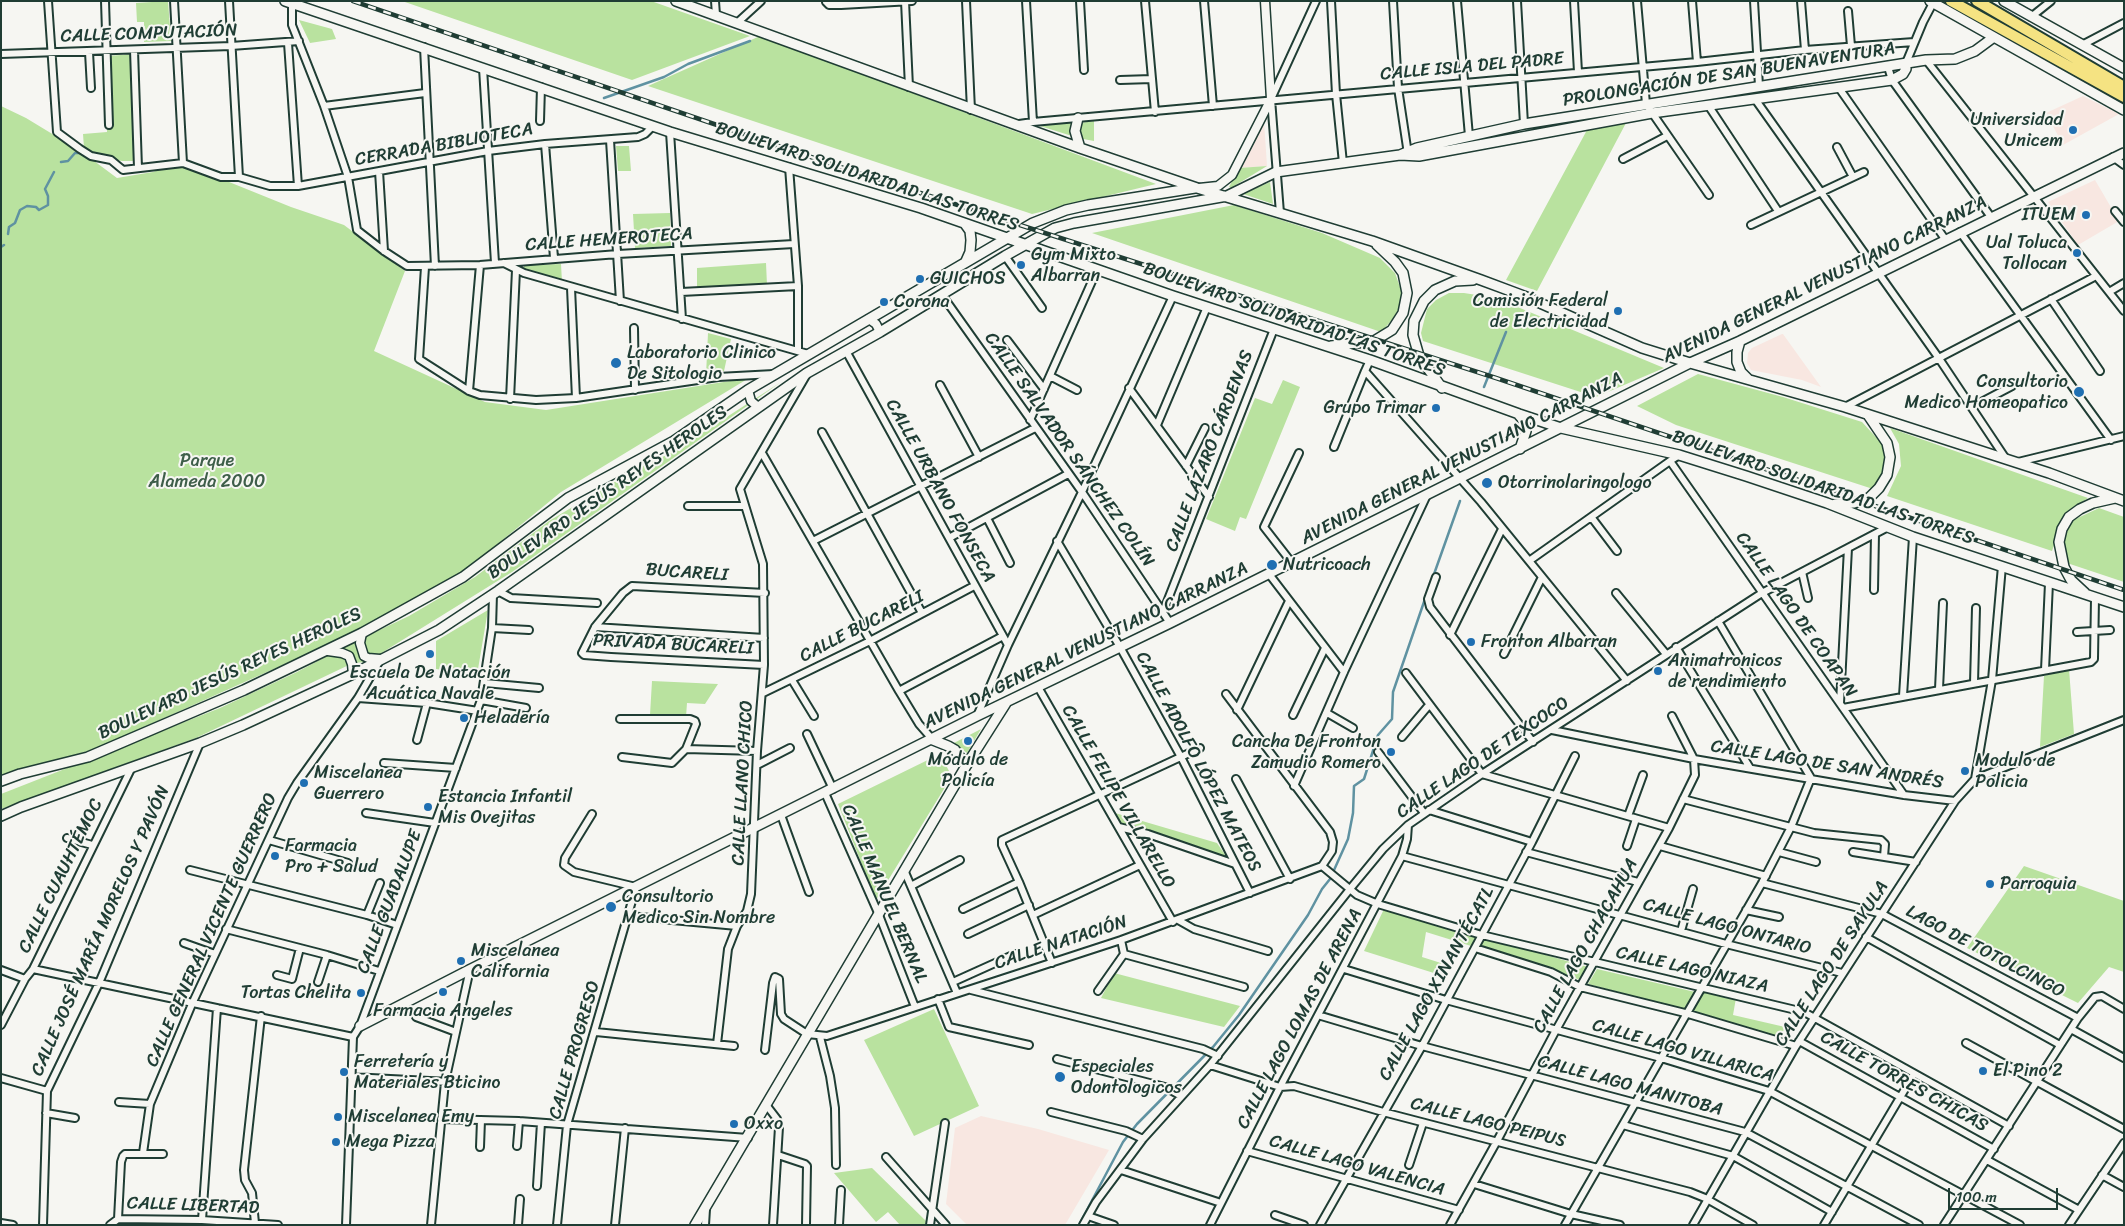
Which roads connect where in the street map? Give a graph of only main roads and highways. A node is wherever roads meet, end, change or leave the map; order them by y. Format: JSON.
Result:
{"nodes":[{"id":1,"x":676,"y":1,"type":"edge"},
{"id":2,"x":1951,"y":1,"type":"edge"},
{"id":3,"x":1977,"y":1,"type":"edge"},
{"id":4,"x":2004,"y":1,"type":"edge"},
{"id":5,"x":289,"y":2,"type":"edge"},
{"id":6,"x":1932,"y":2,"type":"edge"},
{"id":7,"x":1994,"y":37,"type":"junction"},
{"id":8,"x":1906,"y":63,"type":"junction"},
{"id":9,"x":2124,"y":68,"type":"edge"},
{"id":10,"x":2124,"y":86,"type":"edge"},
{"id":11,"x":2124,"y":97,"type":"edge"},
{"id":12,"x":2124,"y":110,"type":"edge"},
{"id":13,"x":1078,"y":118,"type":"road end"},
{"id":14,"x":1080,"y":148,"type":"junction"},
{"id":15,"x":2124,"y":152,"type":"edge"},
{"id":16,"x":1406,"y":154,"type":"junction"},
{"id":17,"x":1197,"y":188,"type":"junction"},
{"id":18,"x":1227,"y":196,"type":"junction"},
{"id":19,"x":965,"y":224,"type":"junction"},
{"id":20,"x":1005,"y":238,"type":"junction"},
{"id":21,"x":1372,"y":241,"type":"junction"},
{"id":22,"x":1026,"y":245,"type":"junction"},
{"id":23,"x":966,"y":261,"type":"junction"},
{"id":24,"x":1481,"y":280,"type":"junction"},
{"id":25,"x":1740,"y":341,"type":"junction"},
{"id":26,"x":1326,"y":346,"type":"junction"},
{"id":27,"x":1690,"y":364,"type":"junction"},
{"id":28,"x":1748,"y":380,"type":"junction"},
{"id":29,"x":1442,"y":388,"type":"junction"},
{"id":30,"x":1519,"y":414,"type":"junction"},
{"id":31,"x":1868,"y":414,"type":"junction"},
{"id":32,"x":1561,"y":428,"type":"junction"},
{"id":33,"x":1520,"y":450,"type":"junction"},
{"id":34,"x":2120,"y":499,"type":"edge"},
{"id":35,"x":1827,"y":503,"type":"junction"},
{"id":36,"x":2091,"y":596,"type":"junction"},
{"id":37,"x":2124,"y":608,"type":"edge"},
{"id":38,"x":1006,"y":703,"type":"junction"},
{"id":39,"x":933,"y":740,"type":"junction"},
{"id":40,"x":966,"y":766,"type":"junction"},
{"id":41,"x":1,"y":780,"type":"edge"},
{"id":42,"x":1,"y":816,"type":"edge"},
{"id":43,"x":360,"y":1026,"type":"road end"},
{"id":44,"x":695,"y":1225,"type":"edge"}],
"edges":[{"from":1,"to":14,"type":"main road"},
{"from":2,"to":11,"type":"highway"},
{"from":3,"to":10,"type":"highway"},
{"from":4,"to":9,"type":"main road"},
{"from":5,"to":19,"type":"main road","name":"BOULEVARD SOLIDARIDAD LAS TORRES"},
{"from":6,"to":7,"type":"main road"},
{"from":7,"to":8,"type":"main road"},
{"from":7,"to":12,"type":"main road"},
{"from":8,"to":16,"type":"main road","name":"PROLONGACIÓN DE SAN BUENAVENTURA"},
{"from":8,"to":16,"type":"main road","name":"PROLONGACIÓN DE SAN BUENAVENTURA"},
{"from":13,"to":14,"type":"main road"},
{"from":14,"to":17,"type":"main road"},
{"from":15,"to":25,"type":"main road","name":"AVENIDA GENERAL VENUSTIANO CARRANZA"},
{"from":16,"to":18,"type":"main road","name":"PROLONGACIÓN DE SAN BUENAVENTURA"},
{"from":17,"to":18,"type":"main road"},
{"from":17,"to":20,"type":"main road","name":"BOULEVARD JESÚS REYES HEROLES"},
{"from":18,"to":21,"type":"main road"},
{"from":18,"to":22,"type":"main road","name":"BOULEVARD JESÚS REYES HEROLES"},
{"from":19,"to":20,"type":"main road","name":"BOULEVARD SOLIDARIDAD LAS TORRES"},
{"from":19,"to":23,"type":"main road"},
{"from":20,"to":22,"type":"main road","name":"BOULEVARD SOLIDARIDAD LAS TORRES"},
{"from":20,"to":23,"type":"main road","name":"BOULEVARD JESÚS REYES HEROLES"},
{"from":21,"to":24,"type":"main road"},
{"from":21,"to":26,"type":"main road"},
{"from":22,"to":26,"type":"main road","name":"BOULEVARD SOLIDARIDAD LAS TORRES"},
{"from":22,"to":42,"type":"main road","name":"BOULEVARD JESÚS REYES HEROLES"},
{"from":23,"to":41,"type":"main road","name":"BOULEVARD JESÚS REYES HEROLES"},
{"from":24,"to":27,"type":"main road"},
{"from":24,"to":29,"type":"main road"},
{"from":25,"to":27,"type":"main road","name":"AVENIDA GENERAL VENUSTIANO CARRANZA"},
{"from":25,"to":28,"type":"main road"},
{"from":26,"to":29,"type":"main road","name":"BOULEVARD SOLIDARIDAD LAS TORRES"},
{"from":27,"to":28,"type":"main road"},
{"from":27,"to":32,"type":"main road","name":"AVENIDA GENERAL VENUSTIANO CARRANZA"},
{"from":28,"to":31,"type":"main road"},
{"from":29,"to":30,"type":"main road","name":"BOULEVARD SOLIDARIDAD LAS TORRES"},
{"from":30,"to":32,"type":"main road","name":"BOULEVARD SOLIDARIDAD LAS TORRES"},
{"from":30,"to":33,"type":"main road"},
{"from":31,"to":34,"type":"main road"},
{"from":31,"to":35,"type":"main road"},
{"from":32,"to":33,"type":"main road","name":"AVENIDA GENERAL VENUSTIANO CARRANZA"},
{"from":32,"to":35,"type":"main road","name":"BOULEVARD SOLIDARIDAD LAS TORRES"},
{"from":33,"to":38,"type":"main road","name":"AVENIDA GENERAL VENUSTIANO CARRANZA"},
{"from":34,"to":36,"type":"main road"},
{"from":35,"to":36,"type":"main road","name":"BOULEVARD SOLIDARIDAD LAS TORRES"},
{"from":36,"to":37,"type":"main road","name":"BOULEVARD SOLIDARIDAD LAS TORRES"},
{"from":38,"to":39,"type":"main road","name":"AVENIDA GENERAL VENUSTIANO CARRANZA"},
{"from":38,"to":40,"type":"main road"},
{"from":39,"to":40,"type":"main road"},
{"from":39,"to":43,"type":"main road","name":"AVENIDA GENERAL VENUSTIANO CARRANZA"},
{"from":40,"to":44,"type":"main road"}]}
